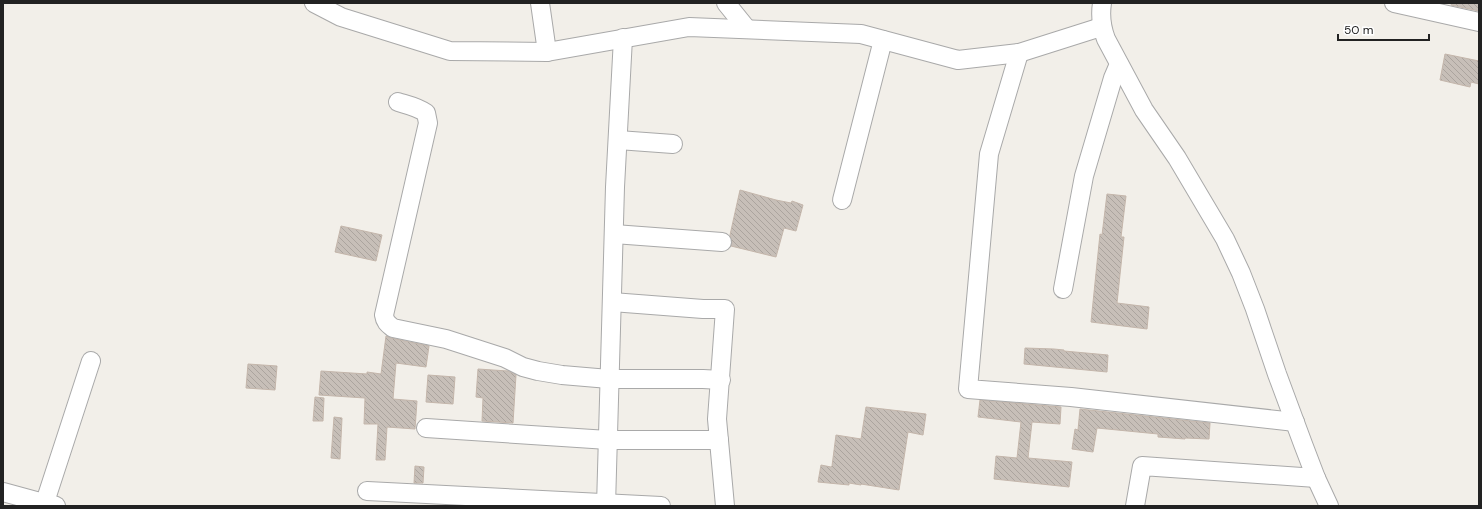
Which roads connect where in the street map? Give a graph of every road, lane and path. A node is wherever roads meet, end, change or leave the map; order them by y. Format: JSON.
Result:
{"nodes":[{"id":1,"x":314,"y":3,"type":"edge"},
{"id":2,"x":540,"y":3,"type":"edge"},
{"id":3,"x":726,"y":3,"type":"edge"},
{"id":4,"x":1102,"y":3,"type":"edge"},
{"id":5,"x":1394,"y":3,"type":"edge"},
{"id":6,"x":1479,"y":22,"type":"edge"},
{"id":7,"x":1101,"y":27,"type":"junction"},
{"id":8,"x":747,"y":29,"type":"junction"},
{"id":9,"x":623,"y":38,"type":"junction"},
{"id":10,"x":883,"y":40,"type":"junction"},
{"id":11,"x":547,"y":52,"type":"junction"},
{"id":12,"x":1019,"y":54,"type":"junction"},
{"id":13,"x":1119,"y":64,"type":"junction"},
{"id":14,"x":398,"y":102,"type":"dead end"},
{"id":15,"x":618,"y":140,"type":"junction"},
{"id":16,"x":673,"y":144,"type":"dead end"},
{"id":17,"x":842,"y":200,"type":"dead end"},
{"id":18,"x":614,"y":234,"type":"junction"},
{"id":19,"x":722,"y":242,"type":"dead end"},
{"id":20,"x":1063,"y":289,"type":"dead end"},
{"id":21,"x":612,"y":302,"type":"junction"},
{"id":22,"x":91,"y":361,"type":"dead end"},
{"id":23,"x":609,"y":379,"type":"junction"},
{"id":24,"x":721,"y":380,"type":"junction"},
{"id":25,"x":1295,"y":422,"type":"junction"},
{"id":26,"x":426,"y":428,"type":"dead end"},
{"id":27,"x":608,"y":440,"type":"junction"},
{"id":28,"x":719,"y":440,"type":"junction"},
{"id":29,"x":1316,"y":478,"type":"junction"},
{"id":30,"x":366,"y":491,"type":"dead end"},
{"id":31,"x":3,"y":492,"type":"edge"},
{"id":32,"x":50,"y":504,"type":"edge"},
{"id":33,"x":606,"y":504,"type":"edge"},
{"id":34,"x":661,"y":506,"type":"edge"},
{"id":35,"x":725,"y":506,"type":"edge"},
{"id":36,"x":1134,"y":506,"type":"edge"},
{"id":37,"x":1329,"y":506,"type":"edge"}],
"edges":[{"from":1,"to":11,"type":"street"},
{"from":2,"to":11,"type":"street"},
{"from":3,"to":8,"type":"street"},
{"from":4,"to":7,"type":"street"},
{"from":5,"to":6,"type":"street"},
{"from":7,"to":12,"type":"street"},
{"from":7,"to":13,"type":"street"},
{"from":8,"to":9,"type":"street"},
{"from":8,"to":10,"type":"street"},
{"from":9,"to":11,"type":"street"},
{"from":9,"to":15,"type":"street"},
{"from":10,"to":12,"type":"street"},
{"from":10,"to":17,"type":"street"},
{"from":12,"to":25,"type":"street"},
{"from":13,"to":20,"type":"street"},
{"from":13,"to":25,"type":"street"},
{"from":14,"to":23,"type":"street"},
{"from":15,"to":16,"type":"street"},
{"from":15,"to":18,"type":"street"},
{"from":18,"to":19,"type":"street"},
{"from":18,"to":21,"type":"street"},
{"from":21,"to":23,"type":"street"},
{"from":21,"to":24,"type":"street"},
{"from":22,"to":32,"type":"street"},
{"from":23,"to":24,"type":"street"},
{"from":23,"to":27,"type":"street"},
{"from":24,"to":28,"type":"street"},
{"from":25,"to":29,"type":"street"},
{"from":26,"to":27,"type":"street"},
{"from":27,"to":28,"type":"street"},
{"from":27,"to":33,"type":"street"},
{"from":28,"to":35,"type":"street"},
{"from":29,"to":36,"type":"street"},
{"from":29,"to":37,"type":"street"},
{"from":30,"to":33,"type":"street"},
{"from":31,"to":32,"type":"street"},
{"from":33,"to":34,"type":"street"}]}
